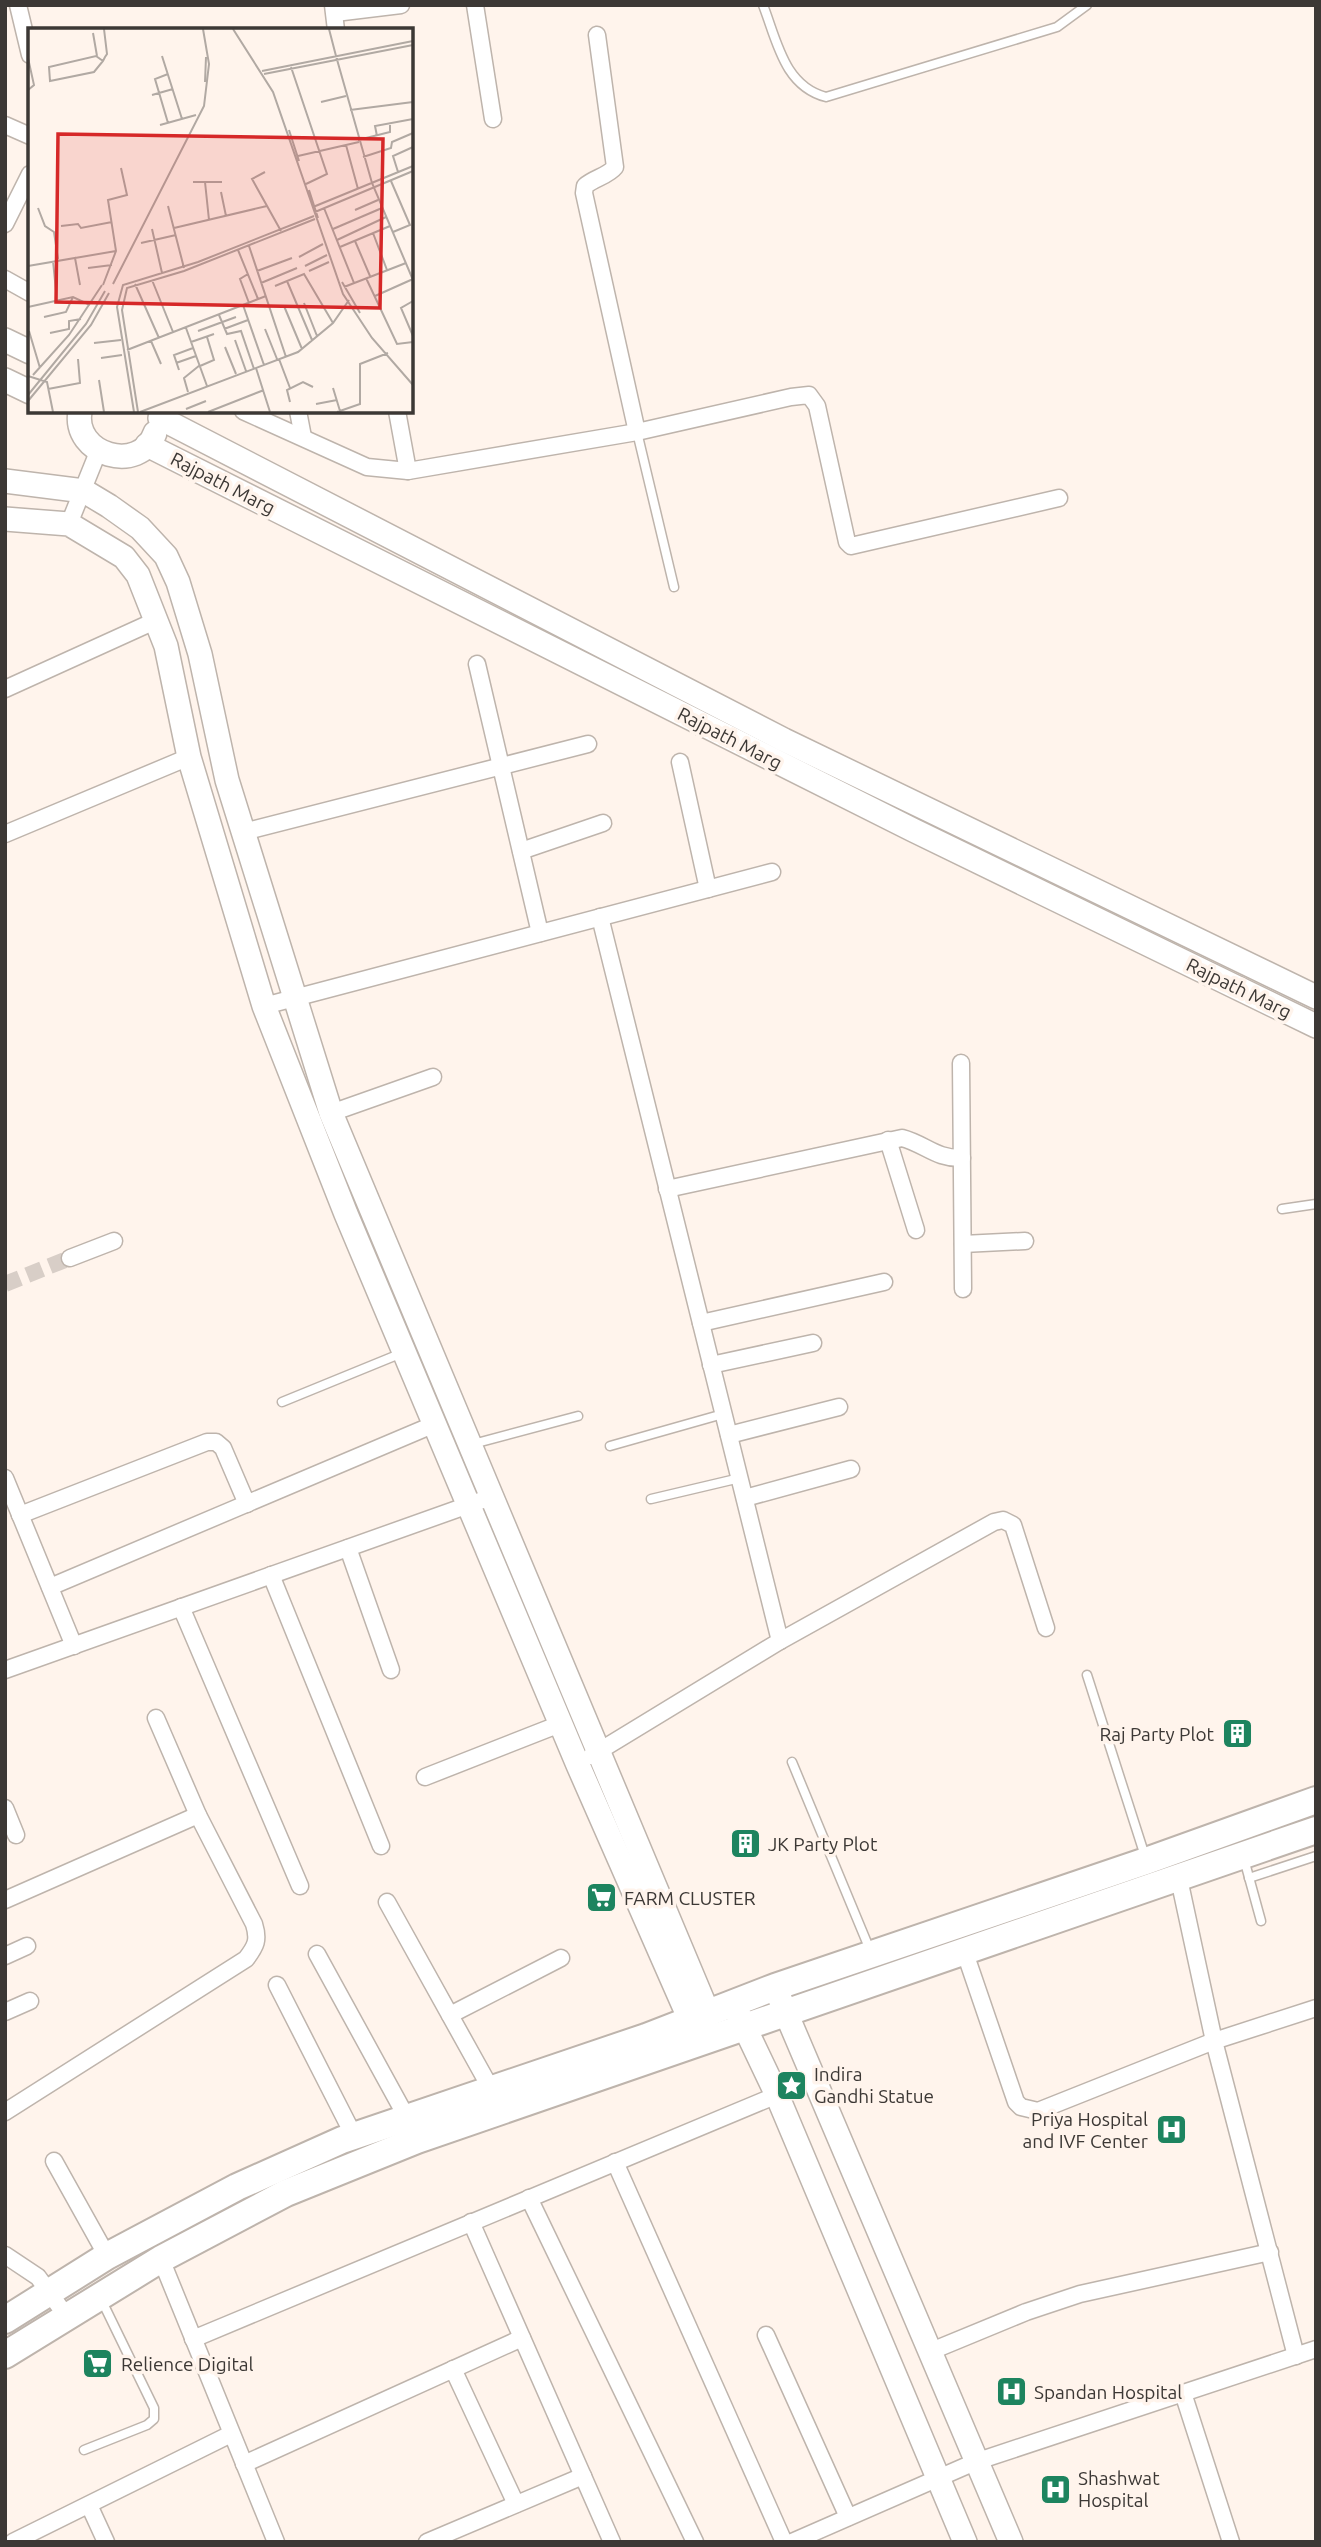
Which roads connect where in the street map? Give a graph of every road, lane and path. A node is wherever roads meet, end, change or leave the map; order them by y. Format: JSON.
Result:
{"nodes":[{"id":1,"x":18,"y":5,"type":"edge"},
{"id":2,"x":401,"y":5,"type":"edge"},
{"id":3,"x":475,"y":5,"type":"edge"},
{"id":4,"x":763,"y":5,"type":"edge"},
{"id":5,"x":1087,"y":5,"type":"edge"},
{"id":6,"x":335,"y":16,"type":"edge"},
{"id":7,"x":597,"y":35,"type":"dead end"},
{"id":8,"x":28,"y":47,"type":"edge"},
{"id":9,"x":493,"y":119,"type":"dead end"},
{"id":10,"x":5,"y":125,"type":"edge"},
{"id":11,"x":28,"y":134,"type":"edge"},
{"id":12,"x":28,"y":178,"type":"edge"},
{"id":13,"x":5,"y":224,"type":"edge"},
{"id":14,"x":5,"y":279,"type":"edge"},
{"id":15,"x":28,"y":292,"type":"edge"},
{"id":16,"x":5,"y":340,"type":"edge"},
{"id":17,"x":28,"y":351,"type":"edge"},
{"id":18,"x":5,"y":380,"type":"edge"},
{"id":19,"x":28,"y":391,"type":"edge"},
{"id":20,"x":76,"y":413,"type":"edge"},
{"id":21,"x":248,"y":413,"type":"edge"},
{"id":22,"x":298,"y":413,"type":"edge"},
{"id":23,"x":397,"y":413,"type":"edge"},
{"id":24,"x":159,"y":414,"type":"edge"},
{"id":25,"x":638,"y":432,"type":"junction"},
{"id":26,"x":303,"y":437,"type":"junction"},
{"id":27,"x":147,"y":445,"type":"junction"},
{"id":28,"x":98,"y":452,"type":"junction"},
{"id":29,"x":408,"y":471,"type":"junction"},
{"id":30,"x":5,"y":481,"type":"edge"},
{"id":31,"x":84,"y":491,"type":"junction"},
{"id":32,"x":1059,"y":498,"type":"dead end"},
{"id":33,"x":5,"y":519,"type":"edge"},
{"id":34,"x":69,"y":524,"type":"junction"},
{"id":35,"x":674,"y":587,"type":"dead end"},
{"id":36,"x":157,"y":620,"type":"junction"},
{"id":37,"x":477,"y":664,"type":"dead end"},
{"id":38,"x":5,"y":689,"type":"edge"},
{"id":39,"x":588,"y":744,"type":"dead end"},
{"id":40,"x":189,"y":757,"type":"junction"},
{"id":41,"x":680,"y":762,"type":"dead end"},
{"id":42,"x":501,"y":766,"type":"junction"},
{"id":43,"x":603,"y":823,"type":"dead end"},
{"id":44,"x":243,"y":832,"type":"junction"},
{"id":45,"x":5,"y":834,"type":"edge"},
{"id":46,"x":521,"y":851,"type":"junction"},
{"id":47,"x":772,"y":872,"type":"dead end"},
{"id":48,"x":708,"y":888,"type":"junction"},
{"id":49,"x":600,"y":917,"type":"junction"},
{"id":50,"x":540,"y":933,"type":"junction"},
{"id":51,"x":295,"y":996,"type":"junction"},
{"id":52,"x":1316,"y":997,"type":"edge"},
{"id":53,"x":264,"y":1006,"type":"junction"},
{"id":54,"x":1316,"y":1026,"type":"edge"},
{"id":55,"x":961,"y":1063,"type":"dead end"},
{"id":56,"x":433,"y":1077,"type":"dead end"},
{"id":57,"x":331,"y":1113,"type":"junction"},
{"id":58,"x":887,"y":1140,"type":"junction"},
{"id":59,"x":962,"y":1158,"type":"junction"},
{"id":60,"x":667,"y":1189,"type":"junction"},
{"id":61,"x":1316,"y":1204,"type":"edge"},
{"id":62,"x":1282,"y":1209,"type":"dead end"},
{"id":63,"x":916,"y":1230,"type":"dead end"},
{"id":64,"x":114,"y":1241,"type":"dead end"},
{"id":65,"x":1025,"y":1241,"type":"dead end"},
{"id":66,"x":962,"y":1244,"type":"junction"},
{"id":67,"x":70,"y":1258,"type":"tunnel mouth"},
{"id":68,"x":884,"y":1282,"type":"dead end"},
{"id":69,"x":963,"y":1289,"type":"dead end"},
{"id":70,"x":701,"y":1323,"type":"junction"},
{"id":71,"x":427,"y":1342,"type":"junction"},
{"id":72,"x":813,"y":1343,"type":"dead end"},
{"id":73,"x":404,"y":1352,"type":"junction"},
{"id":74,"x":711,"y":1365,"type":"junction"},
{"id":75,"x":282,"y":1402,"type":"dead end"},
{"id":76,"x":839,"y":1407,"type":"dead end"},
{"id":77,"x":723,"y":1413,"type":"junction"},
{"id":78,"x":578,"y":1416,"type":"dead end"},
{"id":79,"x":435,"y":1424,"type":"junction"},
{"id":80,"x":729,"y":1435,"type":"junction"},
{"id":81,"x":470,"y":1445,"type":"junction"},
{"id":82,"x":610,"y":1446,"type":"dead end"},
{"id":83,"x":851,"y":1469,"type":"dead end"},
{"id":84,"x":5,"y":1478,"type":"edge"},
{"id":85,"x":740,"y":1478,"type":"junction"},
{"id":86,"x":745,"y":1498,"type":"junction"},
{"id":87,"x":651,"y":1499,"type":"dead end"},
{"id":88,"x":480,"y":1501,"type":"junction"},
{"id":89,"x":247,"y":1504,"type":"junction"},
{"id":90,"x":20,"y":1515,"type":"junction"},
{"id":91,"x":348,"y":1548,"type":"junction"},
{"id":92,"x":271,"y":1575,"type":"junction"},
{"id":93,"x":50,"y":1587,"type":"junction"},
{"id":94,"x":181,"y":1607,"type":"junction"},
{"id":95,"x":1046,"y":1628,"type":"dead end"},
{"id":96,"x":780,"y":1641,"type":"junction"},
{"id":97,"x":74,"y":1646,"type":"junction"},
{"id":98,"x":5,"y":1670,"type":"edge"},
{"id":99,"x":391,"y":1670,"type":"dead end"},
{"id":100,"x":1087,"y":1675,"type":"dead end"},
{"id":101,"x":156,"y":1718,"type":"dead end"},
{"id":102,"x":560,"y":1724,"type":"junction"},
{"id":103,"x":598,"y":1751,"type":"junction"},
{"id":104,"x":792,"y":1762,"type":"dead end"},
{"id":105,"x":578,"y":1765,"type":"junction"},
{"id":106,"x":425,"y":1777,"type":"dead end"},
{"id":107,"x":1316,"y":1800,"type":"edge"},
{"id":108,"x":5,"y":1808,"type":"edge"},
{"id":109,"x":198,"y":1815,"type":"junction"},
{"id":110,"x":1316,"y":1830,"type":"edge"},
{"id":111,"x":16,"y":1835,"type":"dead end"},
{"id":112,"x":381,"y":1846,"type":"dead end"},
{"id":113,"x":1316,"y":1856,"type":"edge"},
{"id":114,"x":1146,"y":1861,"type":"junction"},
{"id":115,"x":1246,"y":1867,"type":"junction"},
{"id":116,"x":1178,"y":1879,"type":"junction"},
{"id":117,"x":300,"y":1886,"type":"dead end"},
{"id":118,"x":5,"y":1900,"type":"edge"},
{"id":119,"x":387,"y":1902,"type":"dead end"},
{"id":120,"x":1261,"y":1921,"type":"dead end"},
{"id":121,"x":27,"y":1946,"type":"dead end"},
{"id":122,"x":964,"y":1951,"type":"junction"},
{"id":123,"x":317,"y":1954,"type":"dead end"},
{"id":124,"x":871,"y":1954,"type":"junction"},
{"id":125,"x":5,"y":1956,"type":"edge"},
{"id":126,"x":561,"y":1958,"type":"dead end"},
{"id":127,"x":277,"y":1985,"type":"dead end"},
{"id":128,"x":775,"y":1987,"type":"junction"},
{"id":129,"x":30,"y":2001,"type":"dead end"},
{"id":130,"x":732,"y":2002,"type":"junction"},
{"id":131,"x":1316,"y":2008,"type":"edge"},
{"id":132,"x":5,"y":2012,"type":"edge"},
{"id":133,"x":450,"y":2015,"type":"junction"},
{"id":134,"x":787,"y":2015,"type":"junction"},
{"id":135,"x":699,"y":2016,"type":"junction"},
{"id":136,"x":745,"y":2028,"type":"junction"},
{"id":137,"x":1214,"y":2041,"type":"junction"},
{"id":138,"x":491,"y":2089,"type":"junction"},
{"id":139,"x":777,"y":2095,"type":"junction"},
{"id":140,"x":5,"y":2112,"type":"edge"},
{"id":141,"x":407,"y":2118,"type":"junction"},
{"id":142,"x":354,"y":2136,"type":"junction"},
{"id":143,"x":54,"y":2161,"type":"dead end"},
{"id":144,"x":615,"y":2162,"type":"junction"},
{"id":145,"x":529,"y":2198,"type":"junction"},
{"id":146,"x":471,"y":2222,"type":"junction"},
{"id":147,"x":1270,"y":2252,"type":"junction"},
{"id":148,"x":5,"y":2255,"type":"edge"},
{"id":149,"x":107,"y":2256,"type":"junction"},
{"id":150,"x":161,"y":2259,"type":"junction"},
{"id":151,"x":50,"y":2289,"type":"junction"},
{"id":152,"x":100,"y":2297,"type":"junction"},
{"id":153,"x":67,"y":2317,"type":"junction"},
{"id":154,"x":5,"y":2320,"type":"edge"},
{"id":155,"x":766,"y":2334,"type":"dead end"},
{"id":156,"x":522,"y":2338,"type":"junction"},
{"id":157,"x":193,"y":2339,"type":"junction"},
{"id":158,"x":1315,"y":2351,"type":"edge"},
{"id":159,"x":929,"y":2352,"type":"junction"},
{"id":160,"x":5,"y":2355,"type":"edge"},
{"id":161,"x":1296,"y":2356,"type":"junction"},
{"id":162,"x":453,"y":2369,"type":"junction"},
{"id":163,"x":1184,"y":2393,"type":"junction"},
{"id":164,"x":231,"y":2434,"type":"junction"},
{"id":165,"x":84,"y":2451,"type":"dead end"},
{"id":166,"x":975,"y":2462,"type":"junction"},
{"id":167,"x":244,"y":2464,"type":"junction"},
{"id":168,"x":583,"y":2476,"type":"junction"},
{"id":169,"x":937,"y":2479,"type":"junction"},
{"id":170,"x":516,"y":2504,"type":"junction"},
{"id":171,"x":89,"y":2505,"type":"junction"},
{"id":172,"x":848,"y":2517,"type":"junction"},
{"id":173,"x":13,"y":2542,"type":"edge"},
{"id":174,"x":106,"y":2542,"type":"edge"},
{"id":175,"x":276,"y":2542,"type":"edge"},
{"id":176,"x":427,"y":2542,"type":"edge"},
{"id":177,"x":612,"y":2542,"type":"edge"},
{"id":178,"x":695,"y":2542,"type":"edge"},
{"id":179,"x":783,"y":2542,"type":"edge"},
{"id":180,"x":792,"y":2542,"type":"edge"},
{"id":181,"x":965,"y":2542,"type":"edge"},
{"id":182,"x":1011,"y":2542,"type":"edge"},
{"id":183,"x":1231,"y":2542,"type":"edge"}],
"edges":[{"from":1,"to":8,"type":"street"},
{"from":2,"to":6,"type":"street"},
{"from":3,"to":9,"type":"street"},
{"from":4,"to":5,"type":"lane"},
{"from":7,"to":25,"type":"street"},
{"from":10,"to":11,"type":"street"},
{"from":12,"to":13,"type":"street"},
{"from":14,"to":15,"type":"street"},
{"from":16,"to":17,"type":"street"},
{"from":18,"to":19,"type":"street"},
{"from":20,"to":28,"type":"street"},
{"from":21,"to":26,"type":"street"},
{"from":22,"to":26,"type":"street"},
{"from":23,"to":29,"type":"street"},
{"from":24,"to":27,"type":"street"},
{"from":24,"to":52,"type":"street","name":"Rajpath Marg"},
{"from":25,"to":29,"type":"street"},
{"from":25,"to":32,"type":"street"},
{"from":25,"to":35,"type":"lane"},
{"from":26,"to":29,"type":"street"},
{"from":27,"to":28,"type":"street"},
{"from":27,"to":54,"type":"street","name":"Rajpath Marg"},
{"from":28,"to":31,"type":"street"},
{"from":30,"to":31,"type":"street"},
{"from":31,"to":34,"type":"street"},
{"from":31,"to":44,"type":"street"},
{"from":33,"to":34,"type":"street"},
{"from":34,"to":36,"type":"street"},
{"from":36,"to":38,"type":"street"},
{"from":36,"to":40,"type":"street"},
{"from":37,"to":42,"type":"street"},
{"from":39,"to":42,"type":"street"},
{"from":40,"to":45,"type":"street"},
{"from":40,"to":53,"type":"street"},
{"from":41,"to":48,"type":"street"},
{"from":42,"to":44,"type":"street"},
{"from":42,"to":46,"type":"street"},
{"from":43,"to":46,"type":"street"},
{"from":44,"to":51,"type":"street"},
{"from":46,"to":50,"type":"street"},
{"from":47,"to":48,"type":"street"},
{"from":48,"to":49,"type":"street"},
{"from":49,"to":50,"type":"street"},
{"from":49,"to":60,"type":"street"},
{"from":50,"to":51,"type":"street"},
{"from":51,"to":53,"type":"street"},
{"from":51,"to":57,"type":"street"},
{"from":53,"to":73,"type":"street"},
{"from":55,"to":59,"type":"street"},
{"from":56,"to":57,"type":"street"},
{"from":57,"to":71,"type":"street"},
{"from":58,"to":59,"type":"street"},
{"from":58,"to":60,"type":"street"},
{"from":58,"to":63,"type":"street"},
{"from":59,"to":66,"type":"street"},
{"from":60,"to":70,"type":"street"},
{"from":61,"to":62,"type":"lane"},
{"from":64,"to":67,"type":"street"},
{"from":65,"to":66,"type":"street"},
{"from":66,"to":69,"type":"street"},
{"from":68,"to":70,"type":"street"},
{"from":70,"to":74,"type":"street"},
{"from":71,"to":73,"type":"lane"},
{"from":71,"to":81,"type":"street"},
{"from":72,"to":74,"type":"street"},
{"from":73,"to":75,"type":"lane"},
{"from":73,"to":79,"type":"street"},
{"from":74,"to":77,"type":"street"},
{"from":76,"to":80,"type":"street"},
{"from":77,"to":80,"type":"street"},
{"from":77,"to":82,"type":"lane"},
{"from":78,"to":81,"type":"lane"},
{"from":79,"to":88,"type":"street"},
{"from":79,"to":89,"type":"street"},
{"from":80,"to":85,"type":"street"},
{"from":81,"to":88,"type":"street"},
{"from":83,"to":86,"type":"street"},
{"from":84,"to":90,"type":"street"},
{"from":85,"to":86,"type":"street"},
{"from":85,"to":87,"type":"lane"},
{"from":86,"to":96,"type":"street"},
{"from":88,"to":91,"type":"street"},
{"from":88,"to":102,"type":"street"},
{"from":88,"to":103,"type":"street"},
{"from":89,"to":90,"type":"street"},
{"from":89,"to":93,"type":"street"},
{"from":90,"to":93,"type":"street"},
{"from":91,"to":92,"type":"street"},
{"from":91,"to":99,"type":"street"},
{"from":92,"to":94,"type":"street"},
{"from":92,"to":112,"type":"street"},
{"from":93,"to":97,"type":"street"},
{"from":94,"to":97,"type":"street"},
{"from":94,"to":117,"type":"street"},
{"from":95,"to":96,"type":"street"},
{"from":96,"to":103,"type":"street"},
{"from":97,"to":98,"type":"street"},
{"from":100,"to":114,"type":"lane"},
{"from":101,"to":109,"type":"street"},
{"from":102,"to":105,"type":"street"},
{"from":102,"to":106,"type":"street"},
{"from":103,"to":105,"type":"street"},
{"from":103,"to":135,"type":"street"},
{"from":104,"to":124,"type":"lane"},
{"from":105,"to":135,"type":"street"},
{"from":107,"to":114,"type":"main road"},
{"from":108,"to":111,"type":"street"},
{"from":109,"to":118,"type":"street"},
{"from":109,"to":140,"type":"street"},
{"from":110,"to":115,"type":"main road"},
{"from":113,"to":115,"type":"lane"},
{"from":114,"to":124,"type":"main road"},
{"from":115,"to":116,"type":"main road"},
{"from":115,"to":120,"type":"lane"},
{"from":116,"to":122,"type":"main road"},
{"from":116,"to":137,"type":"street"},
{"from":119,"to":133,"type":"street"},
{"from":121,"to":125,"type":"street"},
{"from":122,"to":134,"type":"main road"},
{"from":122,"to":137,"type":"street"},
{"from":123,"to":141,"type":"street"},
{"from":124,"to":128,"type":"main road"},
{"from":126,"to":133,"type":"street"},
{"from":127,"to":142,"type":"street"},
{"from":128,"to":130,"type":"main road"},
{"from":128,"to":134,"type":"street"},
{"from":129,"to":132,"type":"street"},
{"from":130,"to":135,"type":"main road"},
{"from":130,"to":136,"type":"street"},
{"from":131,"to":137,"type":"street"},
{"from":133,"to":138,"type":"street"},
{"from":134,"to":136,"type":"main road"},
{"from":134,"to":159,"type":"street"},
{"from":135,"to":138,"type":"main road"},
{"from":136,"to":139,"type":"street"},
{"from":136,"to":150,"type":"main road"},
{"from":137,"to":147,"type":"street"},
{"from":138,"to":141,"type":"main road"},
{"from":139,"to":144,"type":"street"},
{"from":139,"to":169,"type":"street"},
{"from":141,"to":142,"type":"main road"},
{"from":142,"to":149,"type":"main road"},
{"from":143,"to":149,"type":"street"},
{"from":144,"to":145,"type":"street"},
{"from":144,"to":179,"type":"street"},
{"from":145,"to":146,"type":"street"},
{"from":145,"to":178,"type":"street"},
{"from":146,"to":156,"type":"street"},
{"from":146,"to":157,"type":"street"},
{"from":147,"to":159,"type":"street"},
{"from":147,"to":161,"type":"street"},
{"from":148,"to":151,"type":"street"},
{"from":149,"to":151,"type":"main road"},
{"from":150,"to":152,"type":"main road"},
{"from":150,"to":157,"type":"street"},
{"from":151,"to":153,"type":"street"},
{"from":151,"to":154,"type":"main road"},
{"from":152,"to":153,"type":"main road"},
{"from":152,"to":165,"type":"lane"},
{"from":153,"to":160,"type":"main road"},
{"from":155,"to":172,"type":"street"},
{"from":156,"to":162,"type":"street"},
{"from":156,"to":168,"type":"street"},
{"from":157,"to":164,"type":"street"},
{"from":158,"to":161,"type":"street"},
{"from":159,"to":166,"type":"street"},
{"from":161,"to":163,"type":"street"},
{"from":162,"to":167,"type":"street"},
{"from":162,"to":170,"type":"street"},
{"from":163,"to":166,"type":"street"},
{"from":163,"to":183,"type":"street"},
{"from":164,"to":167,"type":"street"},
{"from":164,"to":171,"type":"street"},
{"from":166,"to":169,"type":"street"},
{"from":166,"to":182,"type":"street"},
{"from":167,"to":175,"type":"street"},
{"from":168,"to":170,"type":"street"},
{"from":168,"to":177,"type":"street"},
{"from":169,"to":172,"type":"street"},
{"from":169,"to":181,"type":"street"},
{"from":170,"to":176,"type":"street"},
{"from":171,"to":173,"type":"street"},
{"from":171,"to":174,"type":"street"},
{"from":172,"to":180,"type":"street"}]}
